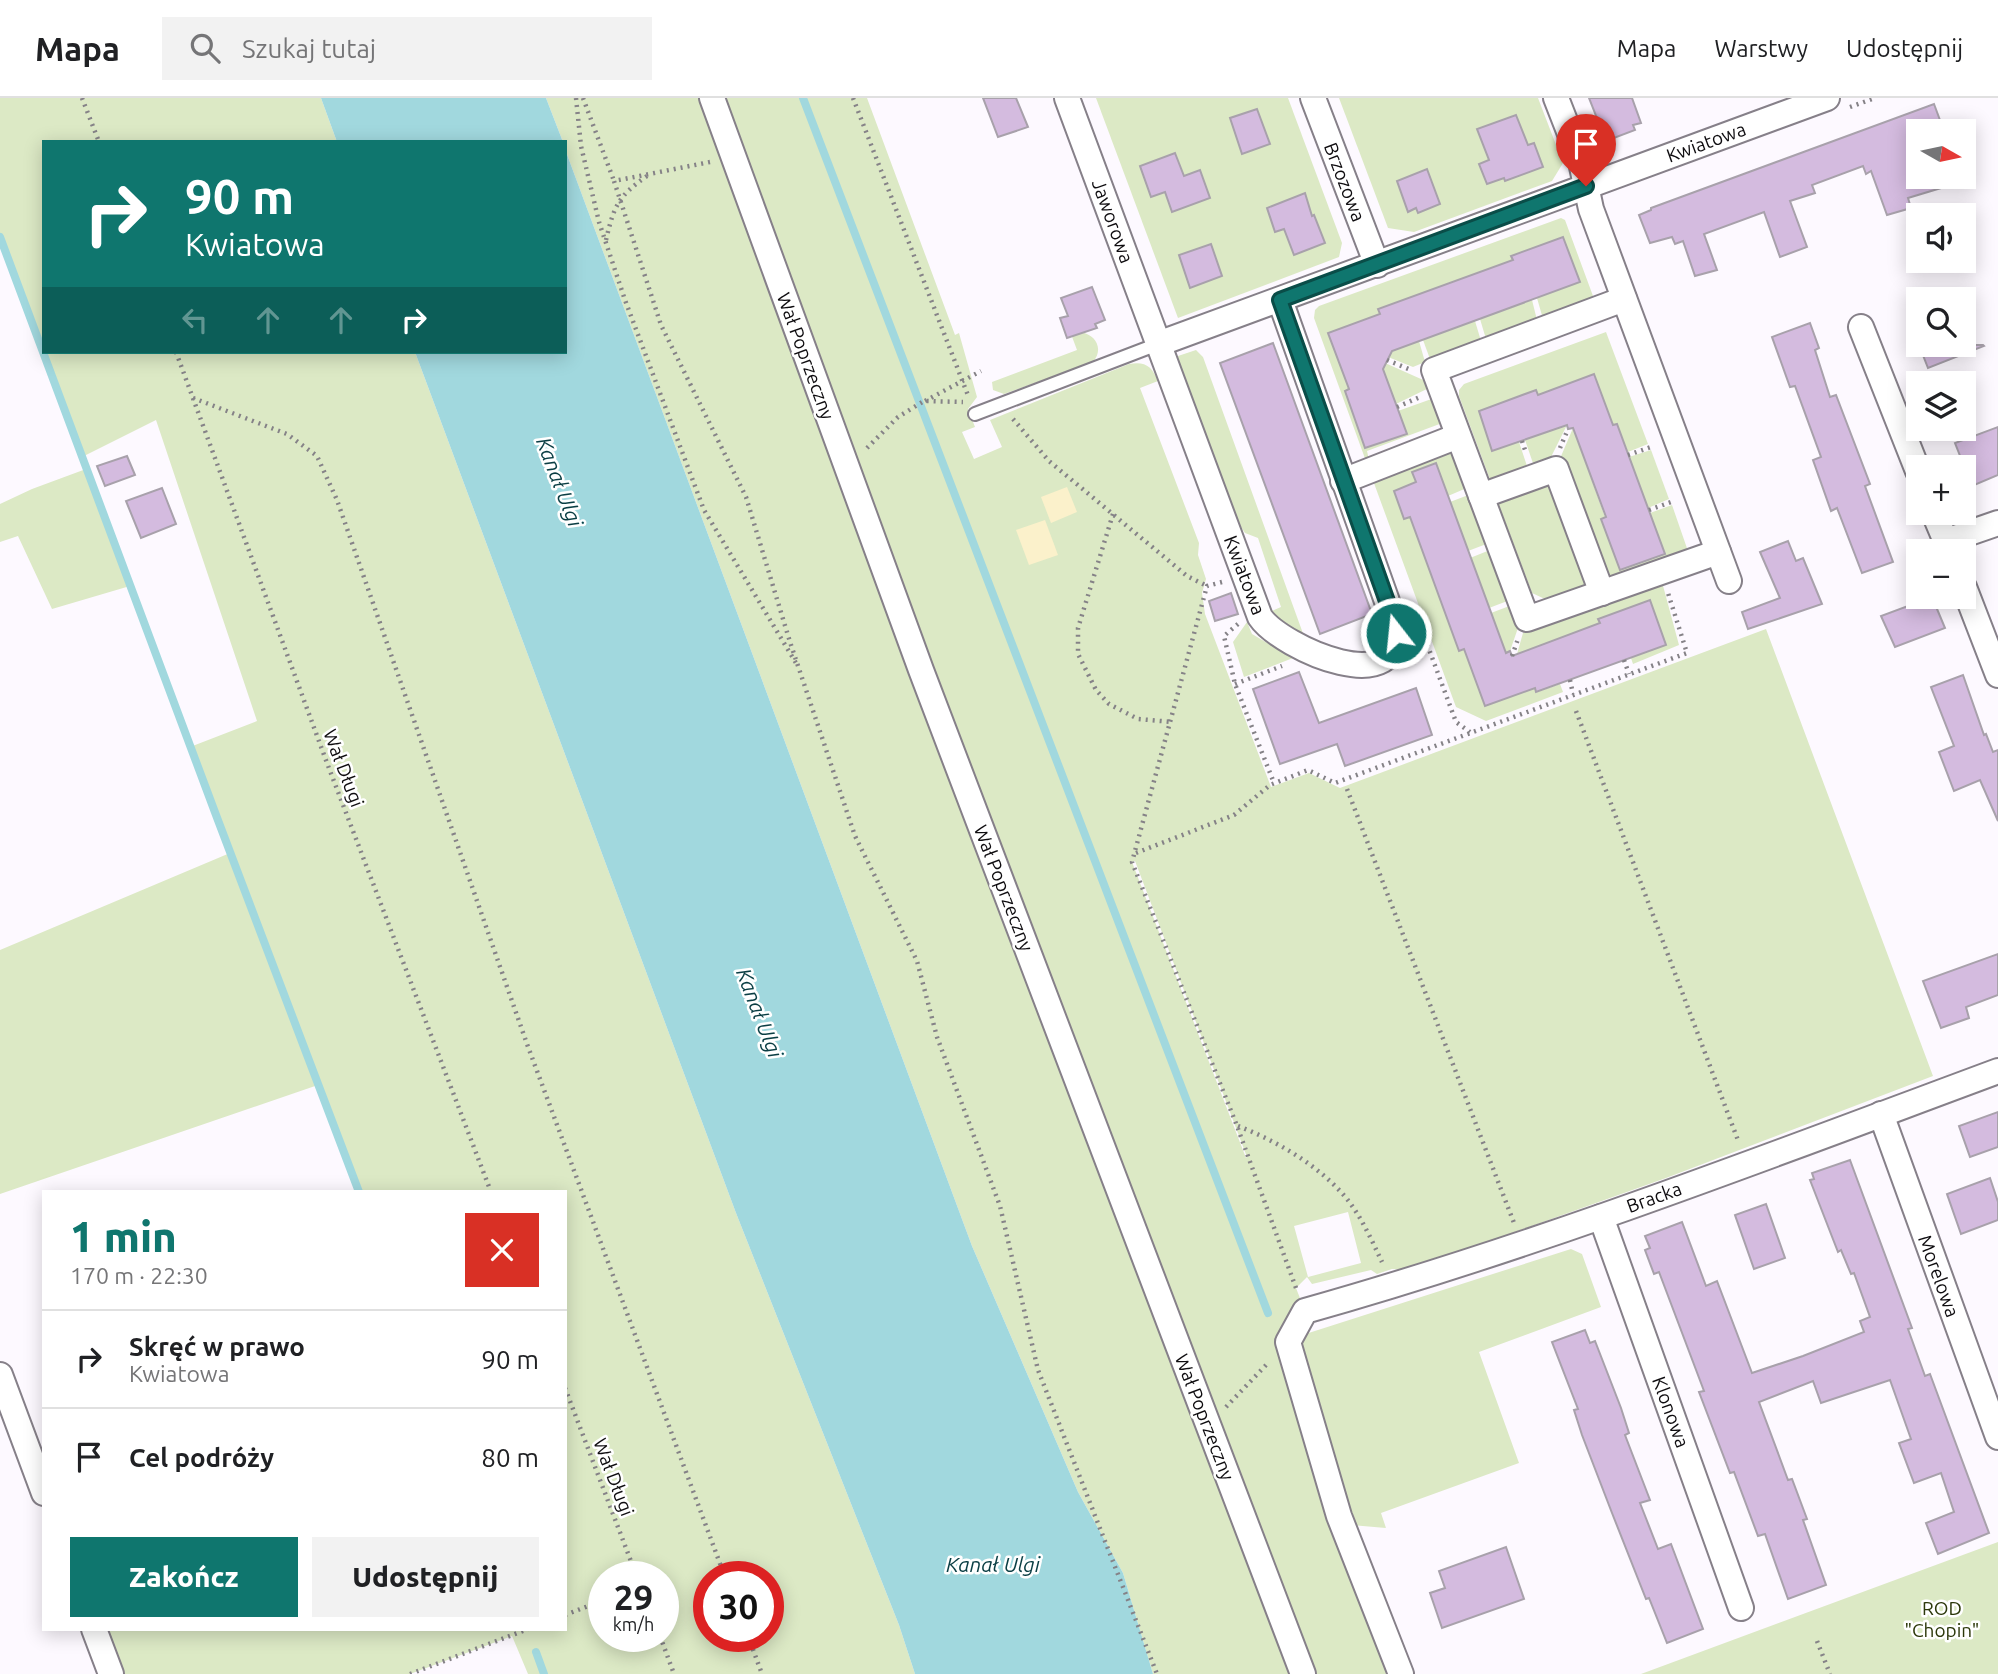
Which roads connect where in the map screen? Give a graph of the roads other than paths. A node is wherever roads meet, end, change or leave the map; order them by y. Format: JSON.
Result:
{"nodes":[{"id":1,"x":712,"y":98,"type":"edge"},
{"id":2,"x":1067,"y":98,"type":"edge"},
{"id":3,"x":1313,"y":98,"type":"edge"},
{"id":4,"x":1556,"y":98,"type":"edge"},
{"id":5,"x":1827,"y":98,"type":"edge"},
{"id":6,"x":1586,"y":186,"type":"junction"},
{"id":7,"x":1377,"y":265,"type":"junction"},
{"id":8,"x":1624,"y":299,"type":"junction"},
{"id":9,"x":1280,"y":300,"type":"junction"},
{"id":10,"x":1861,"y":327,"type":"dead end"},
{"id":11,"x":1158,"y":344,"type":"junction"},
{"id":12,"x":975,"y":414,"type":"road end"},
{"id":13,"x":1458,"y":436,"type":"junction"},
{"id":14,"x":1912,"y":455,"type":"edge"},
{"id":15,"x":1343,"y":481,"type":"junction"},
{"id":16,"x":1481,"y":496,"type":"junction"},
{"id":17,"x":1998,"y":523,"type":"edge"},
{"id":18,"x":1963,"y":539,"type":"edge"},
{"id":19,"x":1718,"y":552,"type":"junction"},
{"id":20,"x":1729,"y":581,"type":"dead end"},
{"id":21,"x":1602,"y":593,"type":"junction"},
{"id":22,"x":1972,"y":609,"type":"edge"},
{"id":23,"x":1998,"y":675,"type":"edge"},
{"id":24,"x":1998,"y":1071,"type":"edge"},
{"id":25,"x":1881,"y":1114,"type":"junction"},
{"id":26,"x":1601,"y":1217,"type":"junction"},
{"id":27,"x":0,"y":1375,"type":"edge"},
{"id":28,"x":1998,"y":1437,"type":"edge"},
{"id":29,"x":42,"y":1488,"type":"edge"},
{"id":30,"x":1741,"y":1608,"type":"dead end"},
{"id":31,"x":95,"y":1631,"type":"edge"},
{"id":32,"x":111,"y":1674,"type":"edge"},
{"id":33,"x":1303,"y":1674,"type":"edge"},
{"id":34,"x":1401,"y":1674,"type":"edge"}],
"edges":[{"from":1,"to":33,"type":"street","name":"Wał Poprzeczny"},
{"from":2,"to":11,"type":"street","name":"Jaworowa"},
{"from":3,"to":7,"type":"street","name":"Brzozowa"},
{"from":4,"to":6,"type":"street"},
{"from":5,"to":6,"type":"street","name":"Kwiatowa"},
{"from":6,"to":7,"type":"street","name":"Kwiatowa"},
{"from":6,"to":8,"type":"street"},
{"from":7,"to":9,"type":"street","name":"Kwiatowa"},
{"from":8,"to":13,"type":"street"},
{"from":8,"to":19,"type":"street"},
{"from":9,"to":11,"type":"street","name":"Kwiatowa"},
{"from":9,"to":15,"type":"street","name":"Kwiatowa"},
{"from":10,"to":14,"type":"street"},
{"from":11,"to":12,"type":"lane"},
{"from":11,"to":15,"type":"street","name":"Kwiatowa"},
{"from":13,"to":15,"type":"street"},
{"from":13,"to":16,"type":"street"},
{"from":16,"to":21,"type":"street"},
{"from":16,"to":21,"type":"street"},
{"from":17,"to":18,"type":"street"},
{"from":19,"to":20,"type":"street"},
{"from":19,"to":21,"type":"street"},
{"from":22,"to":23,"type":"street"},
{"from":24,"to":25,"type":"street","name":"Bracka"},
{"from":25,"to":26,"type":"street","name":"Bracka"},
{"from":25,"to":28,"type":"street","name":"Morelowa"},
{"from":26,"to":30,"type":"street","name":"Klonowa"},
{"from":26,"to":34,"type":"street","name":"Bracka"},
{"from":27,"to":29,"type":"street"},
{"from":31,"to":32,"type":"street"}]}
